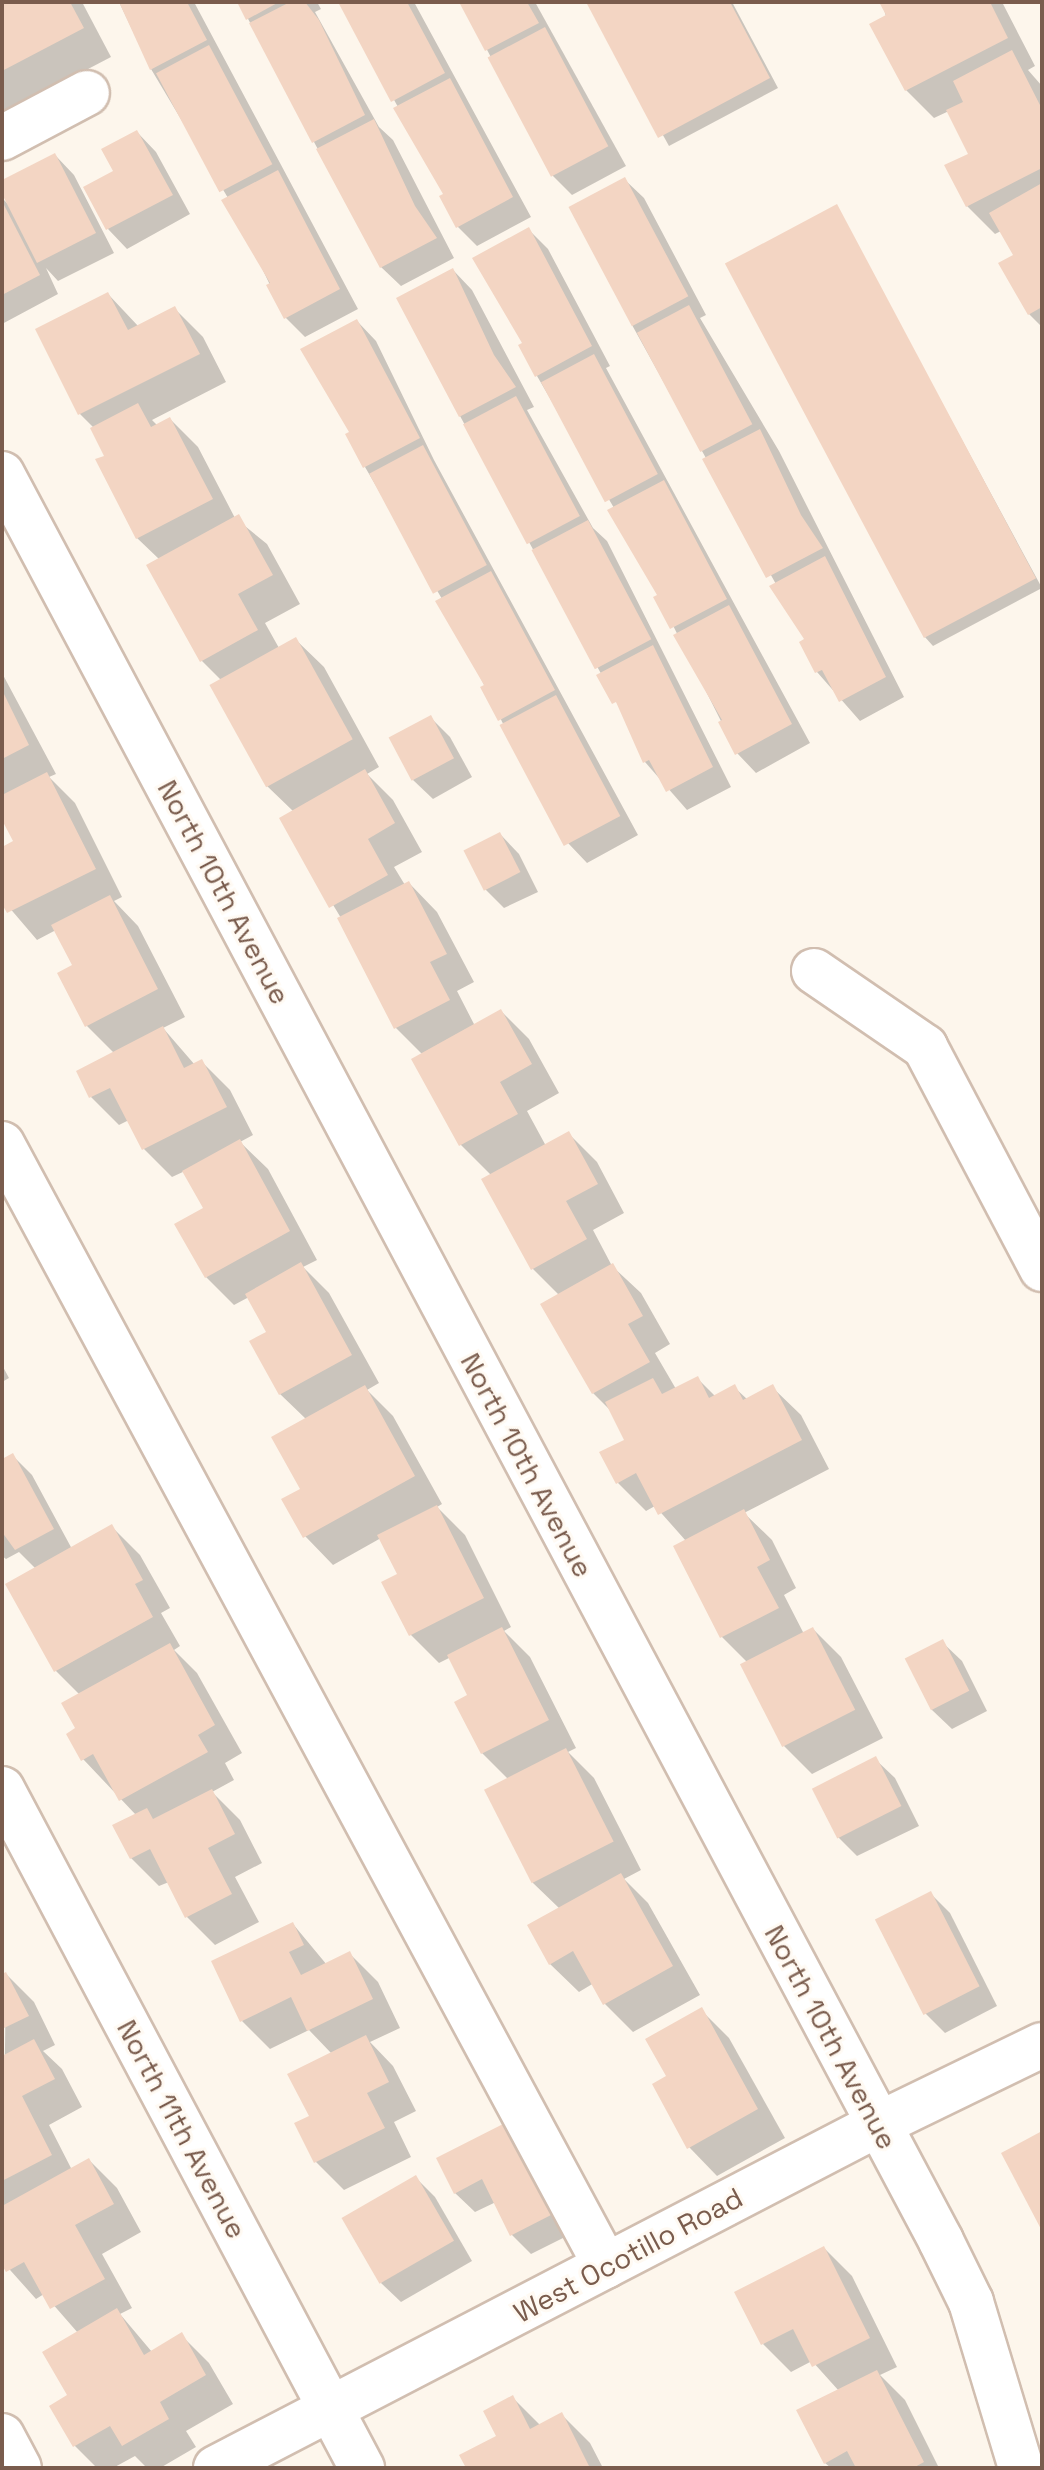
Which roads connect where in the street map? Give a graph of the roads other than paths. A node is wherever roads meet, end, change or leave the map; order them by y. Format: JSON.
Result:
{"nodes":[{"id":1,"x":87,"y":93,"type":"dead end"},
{"id":2,"x":2,"y":138,"type":"edge"},
{"id":3,"x":2,"y":474,"type":"edge"},
{"id":4,"x":814,"y":971,"type":"dead end"},
{"id":5,"x":2,"y":1144,"type":"edge"},
{"id":6,"x":1042,"y":1269,"type":"edge"},
{"id":7,"x":2,"y":1789,"type":"edge"},
{"id":8,"x":1042,"y":2045,"type":"edge"},
{"id":9,"x":877,"y":2125,"type":"junction"},
{"id":10,"x":606,"y":2266,"type":"junction"},
{"id":11,"x":331,"y":2410,"type":"junction"},
{"id":12,"x":2,"y":2436,"type":"edge"},
{"id":13,"x":19,"y":2468,"type":"edge"},
{"id":14,"x":216,"y":2468,"type":"edge"},
{"id":15,"x":362,"y":2468,"type":"edge"},
{"id":16,"x":1021,"y":2468,"type":"edge"}],
"edges":[{"from":1,"to":2,"type":"street"},
{"from":3,"to":9,"type":"street","name":"North 10th Avenue"},
{"from":4,"to":6,"type":"street"},
{"from":5,"to":10,"type":"street"},
{"from":7,"to":11,"type":"street","name":"North 11th Avenue"},
{"from":8,"to":9,"type":"street","name":"West Ocotillo Road"},
{"from":9,"to":10,"type":"street","name":"West Ocotillo Road"},
{"from":9,"to":16,"type":"street","name":"North 10th Avenue"},
{"from":10,"to":11,"type":"street","name":"West Ocotillo Road"},
{"from":11,"to":14,"type":"street","name":"West Ocotillo Road"},
{"from":11,"to":15,"type":"street","name":"North 11th Avenue"},
{"from":12,"to":13,"type":"street"}]}
